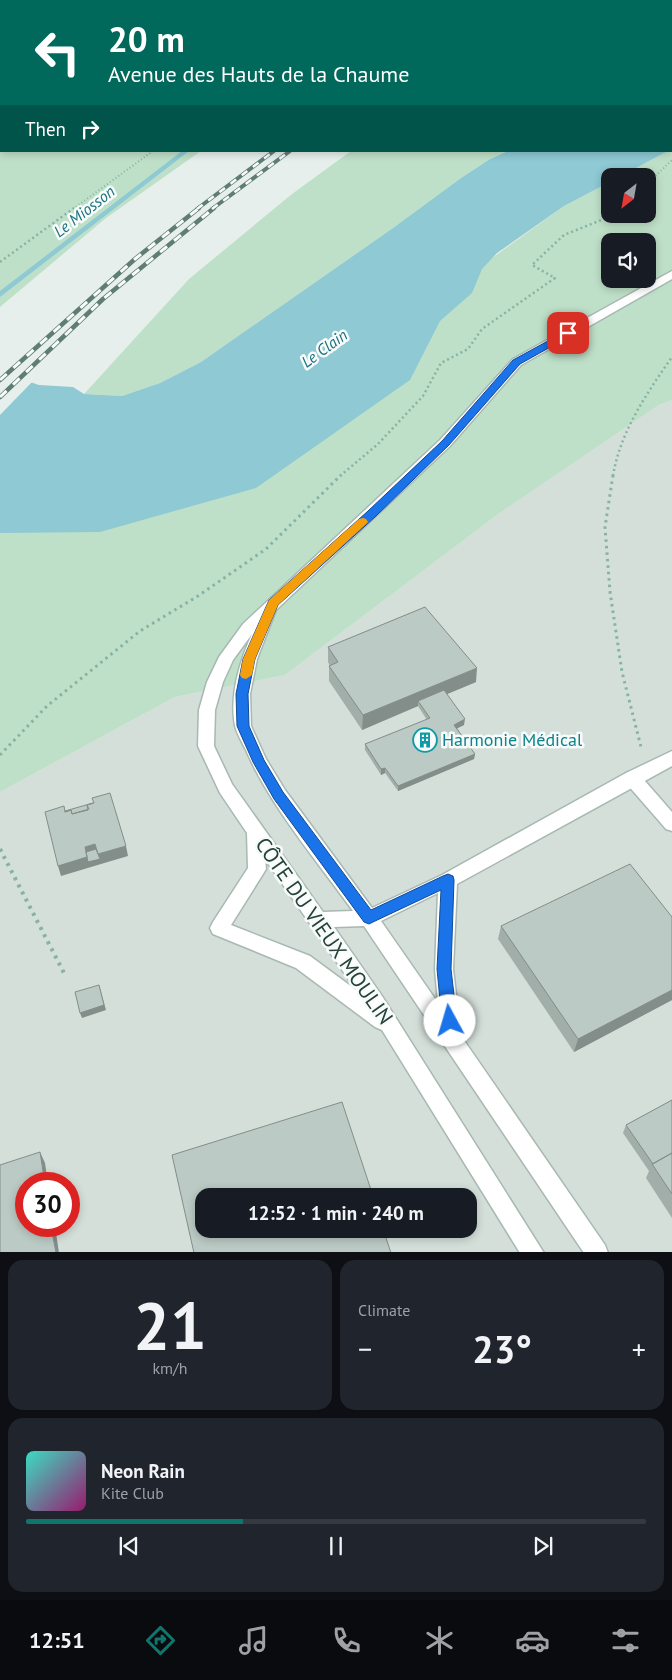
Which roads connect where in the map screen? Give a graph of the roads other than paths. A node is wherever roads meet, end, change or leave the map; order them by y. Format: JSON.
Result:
{"nodes":[{"id":1,"x":672,"y":274,"type":"edge"},
{"id":2,"x":273,"y":603,"type":"junction"},
{"id":3,"x":672,"y":758,"type":"edge"},
{"id":4,"x":639,"y":774,"type":"junction"},
{"id":5,"x":672,"y":824,"type":"edge"},
{"id":6,"x":256,"y":832,"type":"junction"},
{"id":7,"x":448,"y":880,"type":"junction"},
{"id":8,"x":369,"y":918,"type":"junction"},
{"id":9,"x":318,"y":920,"type":"junction"},
{"id":10,"x":391,"y":1028,"type":"junction"},
{"id":11,"x":452,"y":1038,"type":"junction"},
{"id":12,"x":533,"y":1252,"type":"edge"},
{"id":13,"x":597,"y":1252,"type":"edge"}],
"edges":[{"from":1,"to":2,"type":"street","name":"CÔTE DU VIEUX MOULIN"},
{"from":2,"to":6,"type":"street","name":"CÔTE DU VIEUX MOULIN"},
{"from":2,"to":8,"type":"street","name":"CÔTE DU VIEUX MOULIN"},
{"from":3,"to":4,"type":"street"},
{"from":4,"to":5,"type":"street"},
{"from":4,"to":7,"type":"street"},
{"from":6,"to":9,"type":"street","name":"CÔTE DU VIEUX MOULIN"},
{"from":6,"to":10,"type":"street"},
{"from":7,"to":8,"type":"street"},
{"from":7,"to":11,"type":"street"},
{"from":8,"to":9,"type":"street"},
{"from":8,"to":11,"type":"street","name":"CÔTE DU VIEUX MOULIN"},
{"from":9,"to":10,"type":"street","name":"CÔTE DU VIEUX MOULIN"},
{"from":10,"to":12,"type":"street","name":"CÔTE DU VIEUX MOULIN"},
{"from":11,"to":13,"type":"street","name":"CÔTE DU VIEUX MOULIN"}]}
